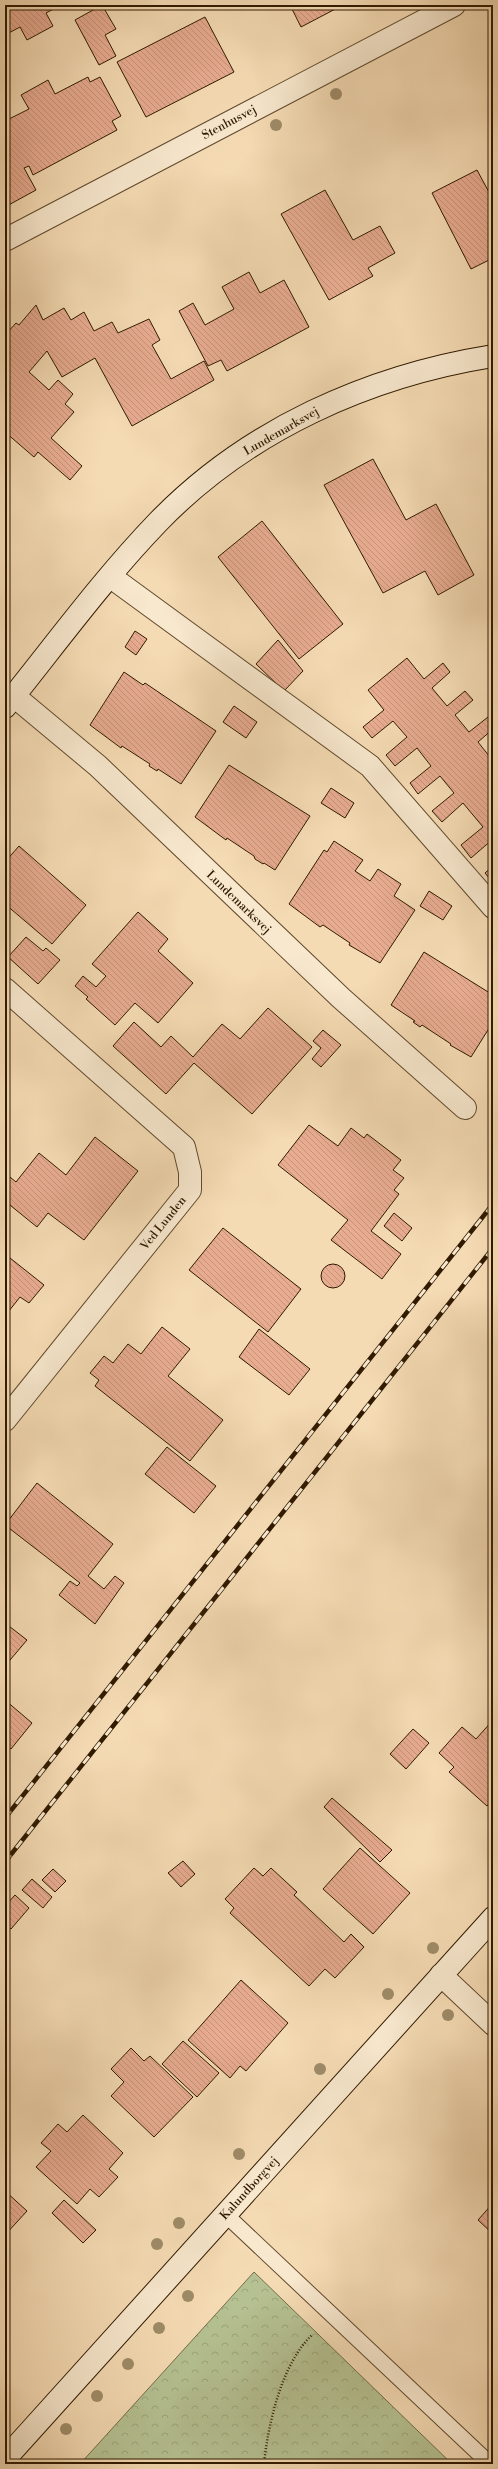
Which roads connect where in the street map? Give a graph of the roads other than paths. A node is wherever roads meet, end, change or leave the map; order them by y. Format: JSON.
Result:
{"nodes":[{"id":1,"x":454,"y":5,"type":"edge"},
{"id":2,"x":5,"y":240,"type":"edge"},
{"id":3,"x":493,"y":356,"type":"edge"},
{"id":4,"x":111,"y":577,"type":"junction"},
{"id":5,"x":10,"y":701,"type":"edge"},
{"id":6,"x":493,"y":907,"type":"edge"},
{"id":7,"x":5,"y":988,"type":"edge"},
{"id":8,"x":465,"y":1108,"type":"dead end"},
{"id":9,"x":5,"y":1420,"type":"edge"},
{"id":10,"x":493,"y":1918,"type":"edge"},
{"id":11,"x":441,"y":1975,"type":"junction"},
{"id":12,"x":493,"y":2024,"type":"edge"},
{"id":13,"x":225,"y":2214,"type":"junction"},
{"id":14,"x":5,"y":2459,"type":"edge"},
{"id":15,"x":490,"y":2464,"type":"edge"}],
"edges":[{"from":1,"to":2,"type":"street","name":"Stenhusvej"},
{"from":3,"to":4,"type":"street","name":"Lundemarksvej"},
{"from":4,"to":5,"type":"street","name":"Lundemarksvej"},
{"from":4,"to":6,"type":"street"},
{"from":5,"to":8,"type":"street","name":"Lundemarksvej"},
{"from":7,"to":9,"type":"street","name":"Ved Lunden"},
{"from":10,"to":11,"type":"street","name":"Kalundborgvej"},
{"from":11,"to":12,"type":"street"},
{"from":11,"to":13,"type":"street","name":"Kalundborgvej"},
{"from":13,"to":14,"type":"street","name":"Kalundborgvej"},
{"from":13,"to":15,"type":"lane"}]}
